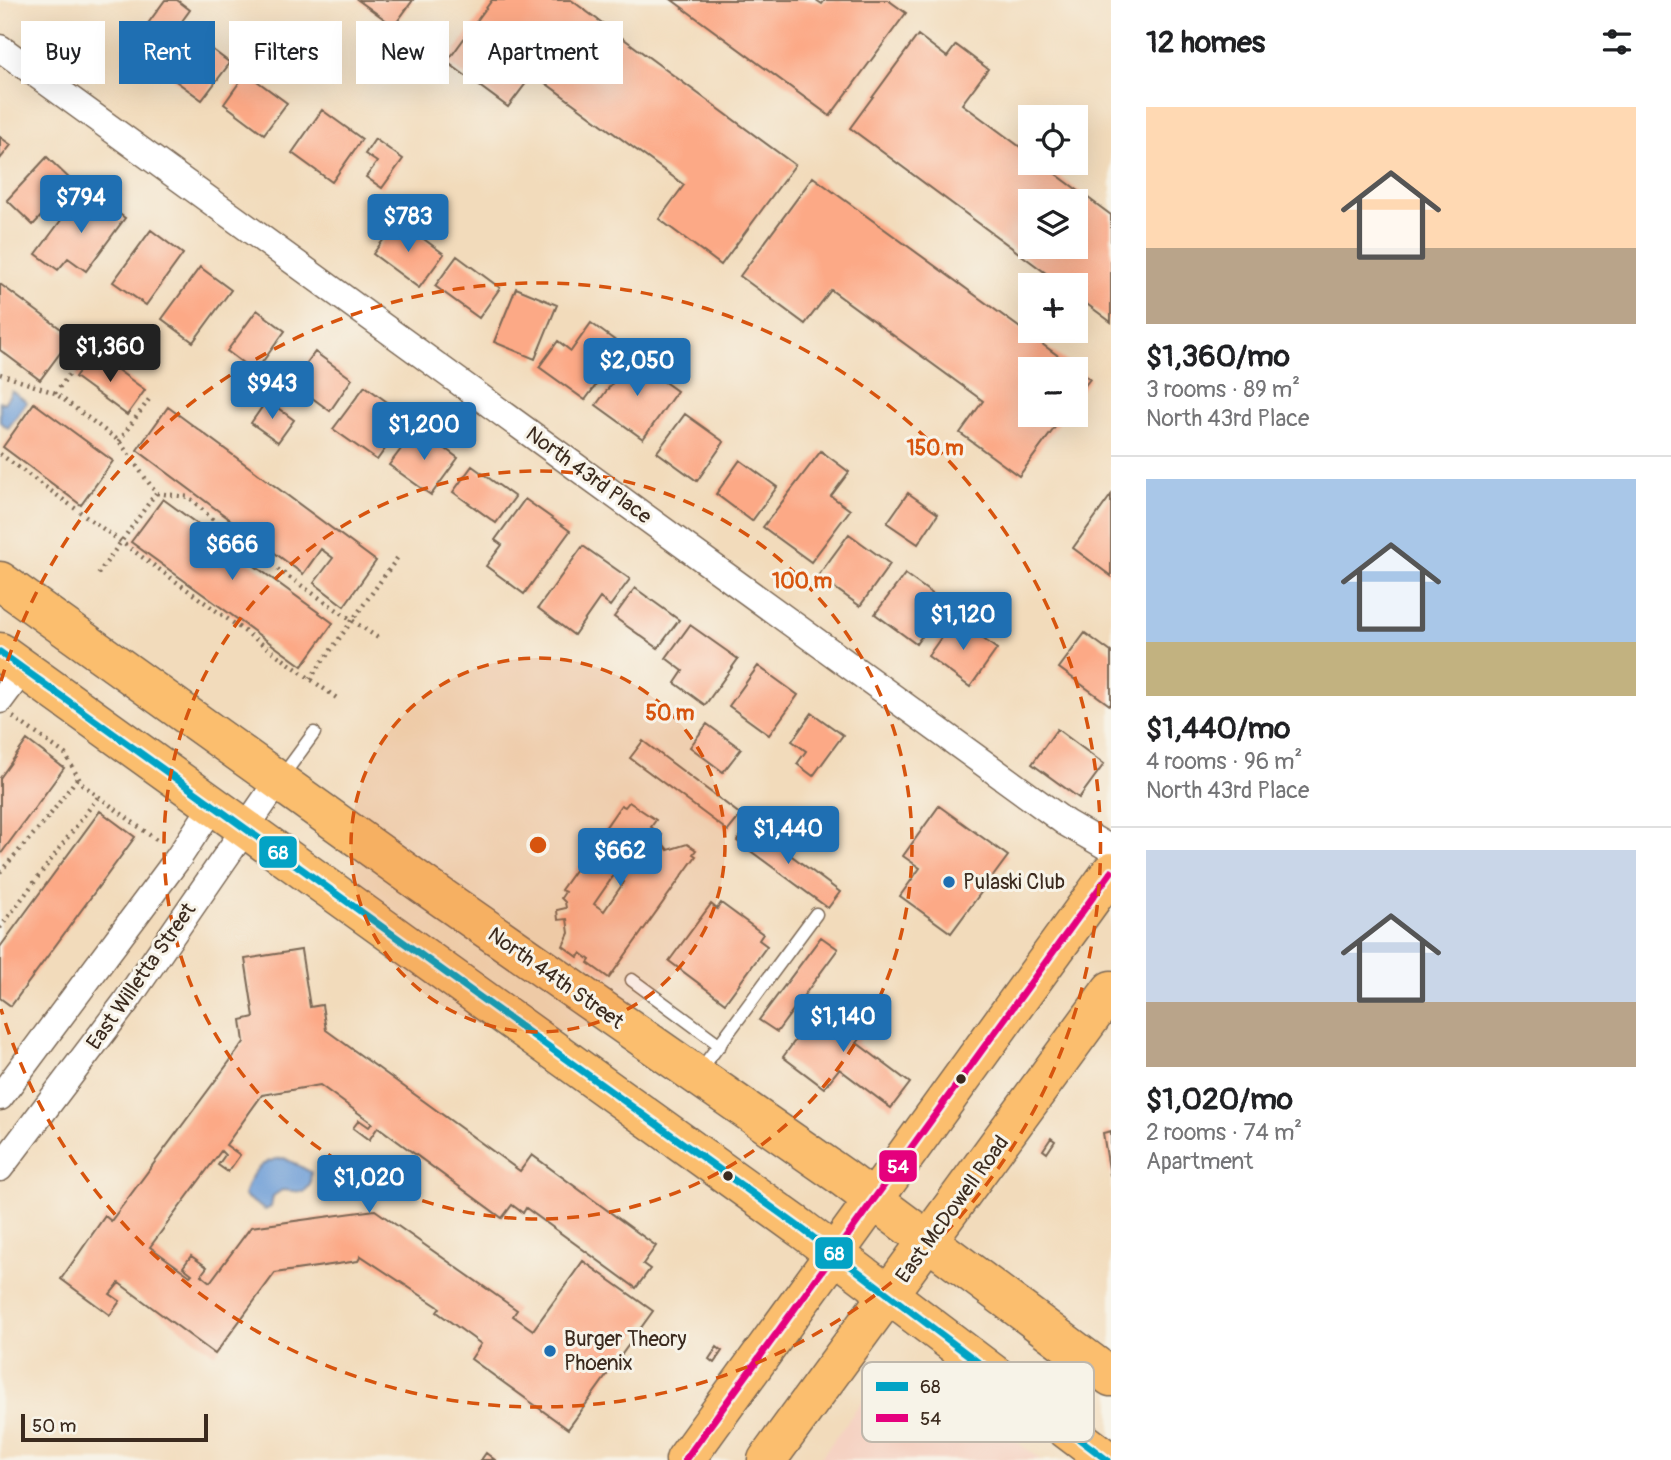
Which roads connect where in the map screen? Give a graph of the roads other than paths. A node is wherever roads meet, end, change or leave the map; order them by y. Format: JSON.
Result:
{"nodes":[{"id":1,"x":0,"y":48,"type":"edge"},
{"id":2,"x":0,"y":581,"type":"edge"},
{"id":3,"x":11,"y":660,"type":"edge"},
{"id":4,"x":5,"y":708,"type":"edge"},
{"id":5,"x":314,"y":733,"type":"dead end"},
{"id":6,"x":278,"y":781,"type":"junction"},
{"id":7,"x":212,"y":807,"type":"junction"},
{"id":8,"x":245,"y":831,"type":"junction"},
{"id":9,"x":1111,"y":849,"type":"edge"},
{"id":10,"x":1111,"y":872,"type":"edge"},
{"id":11,"x":816,"y":914,"type":"dead end"},
{"id":12,"x":632,"y":981,"type":"dead end"},
{"id":13,"x":1111,"y":990,"type":"edge"},
{"id":14,"x":720,"y":1045,"type":"junction"},
{"id":15,"x":696,"y":1075,"type":"junction"},
{"id":16,"x":0,"y":1097,"type":"edge"},
{"id":17,"x":0,"y":1168,"type":"edge"},
{"id":18,"x":874,"y":1201,"type":"junction"},
{"id":19,"x":929,"y":1241,"type":"junction"},
{"id":20,"x":835,"y":1255,"type":"junction"},
{"id":21,"x":888,"y":1296,"type":"junction"},
{"id":22,"x":976,"y":1362,"type":"edge"},
{"id":23,"x":1091,"y":1362,"type":"edge"},
{"id":24,"x":1094,"y":1364,"type":"edge"},
{"id":25,"x":1111,"y":1377,"type":"edge"},
{"id":26,"x":1083,"y":1442,"type":"edge"},
{"id":27,"x":685,"y":1460,"type":"edge"},
{"id":28,"x":767,"y":1460,"type":"edge"},
{"id":29,"x":1107,"y":1460,"type":"edge"}],
"edges":[{"from":1,"to":9,"type":"street","name":"North 43rd Place"},
{"from":2,"to":6,"type":"main road","name":"North 44th Street"},
{"from":3,"to":4,"type":"street"},
{"from":3,"to":7,"type":"main road"},
{"from":5,"to":6,"type":"lane"},
{"from":6,"to":8,"type":"street","name":"East Willetta Street"},
{"from":6,"to":15,"type":"main road","name":"North 44th Street"},
{"from":7,"to":8,"type":"main road"},
{"from":7,"to":16,"type":"street"},
{"from":8,"to":17,"type":"street","name":"East Willetta Street"},
{"from":8,"to":20,"type":"main road"},
{"from":10,"to":18,"type":"main road"},
{"from":11,"to":14,"type":"lane"},
{"from":12,"to":14,"type":"lane"},
{"from":13,"to":19,"type":"main road","name":"East McDowell Road"},
{"from":14,"to":15,"type":"lane"},
{"from":15,"to":18,"type":"main road","name":"North 44th Street"},
{"from":18,"to":19,"type":"main road","name":"North 44th Street"},
{"from":18,"to":20,"type":"main road"},
{"from":19,"to":21,"type":"main road","name":"East McDowell Road"},
{"from":19,"to":23,"type":"main road","name":"North 44th Street"},
{"from":20,"to":21,"type":"main road"},
{"from":20,"to":27,"type":"main road"},
{"from":21,"to":22,"type":"main road"},
{"from":21,"to":28,"type":"main road","name":"East McDowell Road"},
{"from":24,"to":25,"type":"main road","name":"North 44th Street"},
{"from":26,"to":29,"type":"main road"}]}
